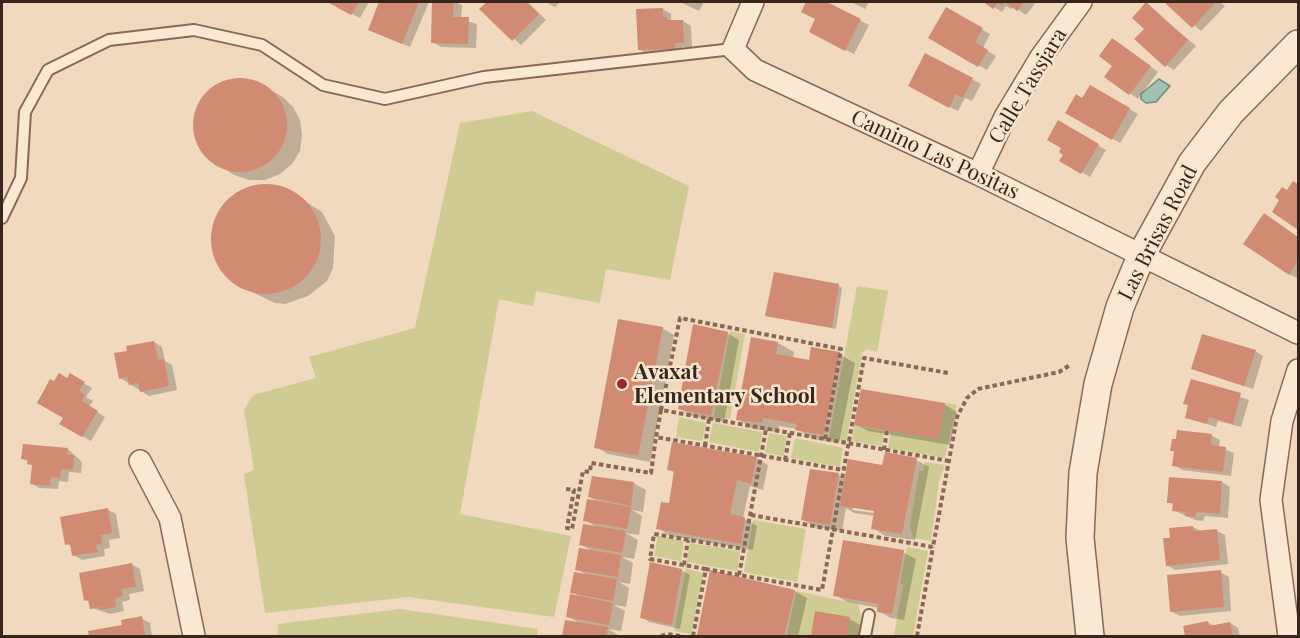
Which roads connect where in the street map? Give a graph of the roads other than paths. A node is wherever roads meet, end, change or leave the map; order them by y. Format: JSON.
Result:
{"nodes":[{"id":1,"x":753,"y":2,"type":"edge"},
{"id":2,"x":1081,"y":2,"type":"edge"},
{"id":3,"x":1299,"y":44,"type":"edge"},
{"id":4,"x":733,"y":49,"type":"junction"},
{"id":5,"x":978,"y":174,"type":"junction"},
{"id":6,"x":2,"y":218,"type":"edge"},
{"id":7,"x":1142,"y":254,"type":"junction"},
{"id":8,"x":1299,"y":333,"type":"edge"},
{"id":9,"x":1299,"y":369,"type":"edge"},
{"id":10,"x":140,"y":461,"type":"dead end"},
{"id":11,"x":868,"y":615,"type":"dead end"},
{"id":12,"x":194,"y":636,"type":"edge"},
{"id":13,"x":865,"y":636,"type":"edge"},
{"id":14,"x":1090,"y":636,"type":"edge"},
{"id":15,"x":1289,"y":636,"type":"edge"}],
"edges":[{"from":1,"to":4,"type":"street"},
{"from":2,"to":5,"type":"street","name":"Calle Tassjara"},
{"from":3,"to":7,"type":"street","name":"Las Brisas Road"},
{"from":4,"to":5,"type":"street","name":"Camino Las Positas"},
{"from":4,"to":6,"type":"lane"},
{"from":5,"to":7,"type":"street","name":"Camino Las Positas"},
{"from":7,"to":8,"type":"street","name":"Camino Las Positas"},
{"from":7,"to":14,"type":"street","name":"Las Brisas Road"},
{"from":9,"to":15,"type":"street"},
{"from":10,"to":12,"type":"street"},
{"from":11,"to":13,"type":"lane"}]}
